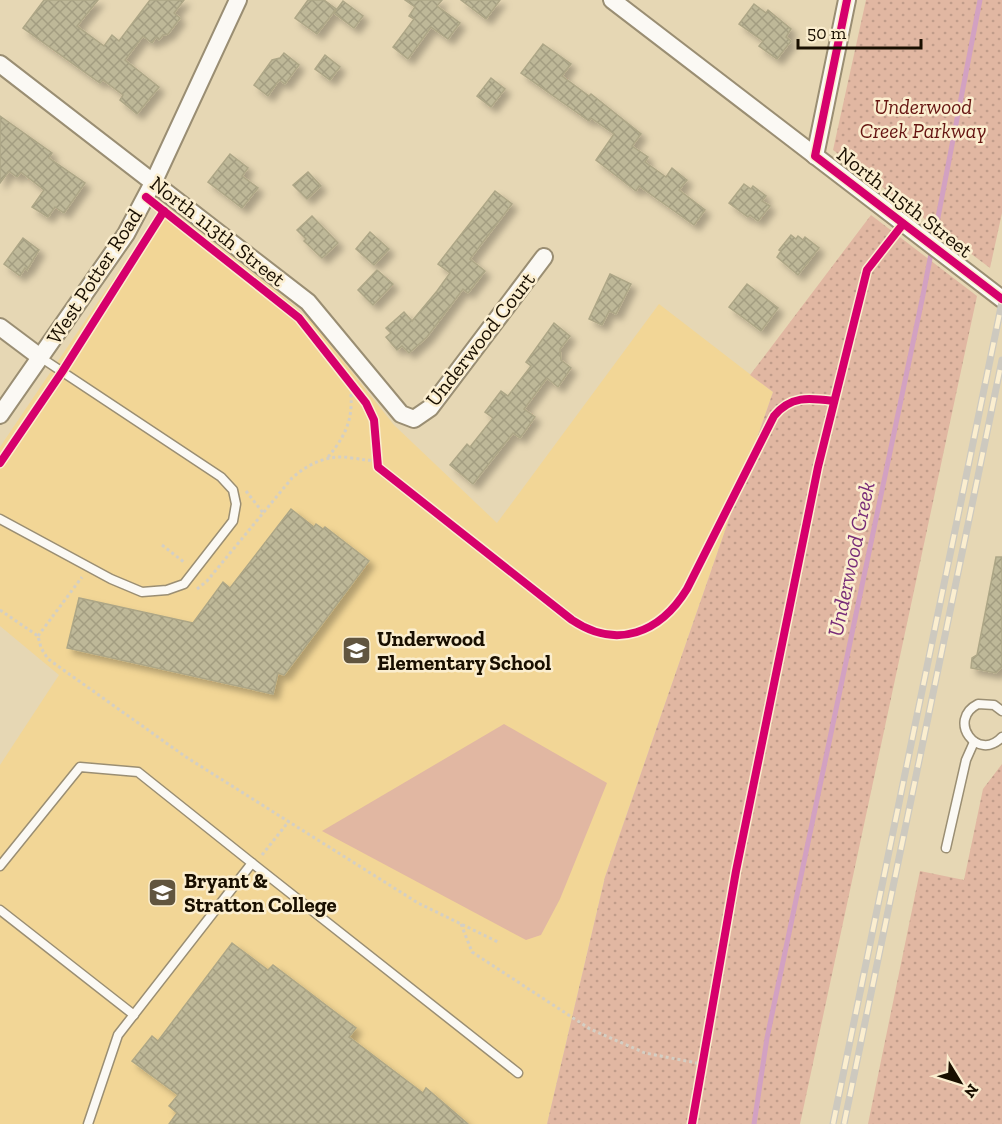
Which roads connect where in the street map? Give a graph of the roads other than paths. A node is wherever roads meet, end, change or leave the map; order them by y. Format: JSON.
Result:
{"nodes":[{"id":1,"x":238,"y":0,"type":"edge"},
{"id":2,"x":612,"y":0,"type":"edge"},
{"id":3,"x":847,"y":0,"type":"edge"},
{"id":4,"x":0,"y":64,"type":"edge"},
{"id":5,"x":815,"y":156,"type":"junction"},
{"id":6,"x":154,"y":181,"type":"junction"},
{"id":7,"x":544,"y":257,"type":"dead end"},
{"id":8,"x":1002,"y":299,"type":"edge"},
{"id":9,"x":0,"y":327,"type":"edge"},
{"id":10,"x":40,"y":357,"type":"junction"},
{"id":11,"x":0,"y":415,"type":"edge"},
{"id":12,"x":414,"y":419,"type":"joint"},
{"id":13,"x":0,"y":519,"type":"edge"},
{"id":14,"x":1001,"y":710,"type":"edge"},
{"id":15,"x":1002,"y":737,"type":"edge"},
{"id":16,"x":974,"y":742,"type":"junction"},
{"id":17,"x":946,"y":848,"type":"dead end"},
{"id":18,"x":253,"y":864,"type":"junction"},
{"id":19,"x":0,"y":866,"type":"edge"},
{"id":20,"x":0,"y":910,"type":"edge"},
{"id":21,"x":134,"y":1015,"type":"junction"},
{"id":22,"x":518,"y":1073,"type":"dead end"},
{"id":23,"x":88,"y":1124,"type":"edge"}],
"edges":[{"from":1,"to":6,"type":"street","name":"West Potter Road"},
{"from":2,"to":5,"type":"street","name":"North 115th Street"},
{"from":3,"to":5,"type":"street"},
{"from":4,"to":6,"type":"street","name":"North 113th Street"},
{"from":5,"to":8,"type":"street","name":"North 115th Street"},
{"from":6,"to":10,"type":"street","name":"West Potter Road"},
{"from":6,"to":12,"type":"street","name":"North 113th Street"},
{"from":7,"to":12,"type":"street","name":"Underwood Court"},
{"from":9,"to":10,"type":"street"},
{"from":10,"to":11,"type":"street","name":"West Potter Road"},
{"from":10,"to":13,"type":"lane"},
{"from":14,"to":16,"type":"lane"},
{"from":15,"to":16,"type":"lane"},
{"from":16,"to":17,"type":"lane"},
{"from":18,"to":19,"type":"lane"},
{"from":18,"to":21,"type":"lane"},
{"from":18,"to":22,"type":"lane"},
{"from":20,"to":21,"type":"lane"},
{"from":21,"to":23,"type":"lane"}]}
